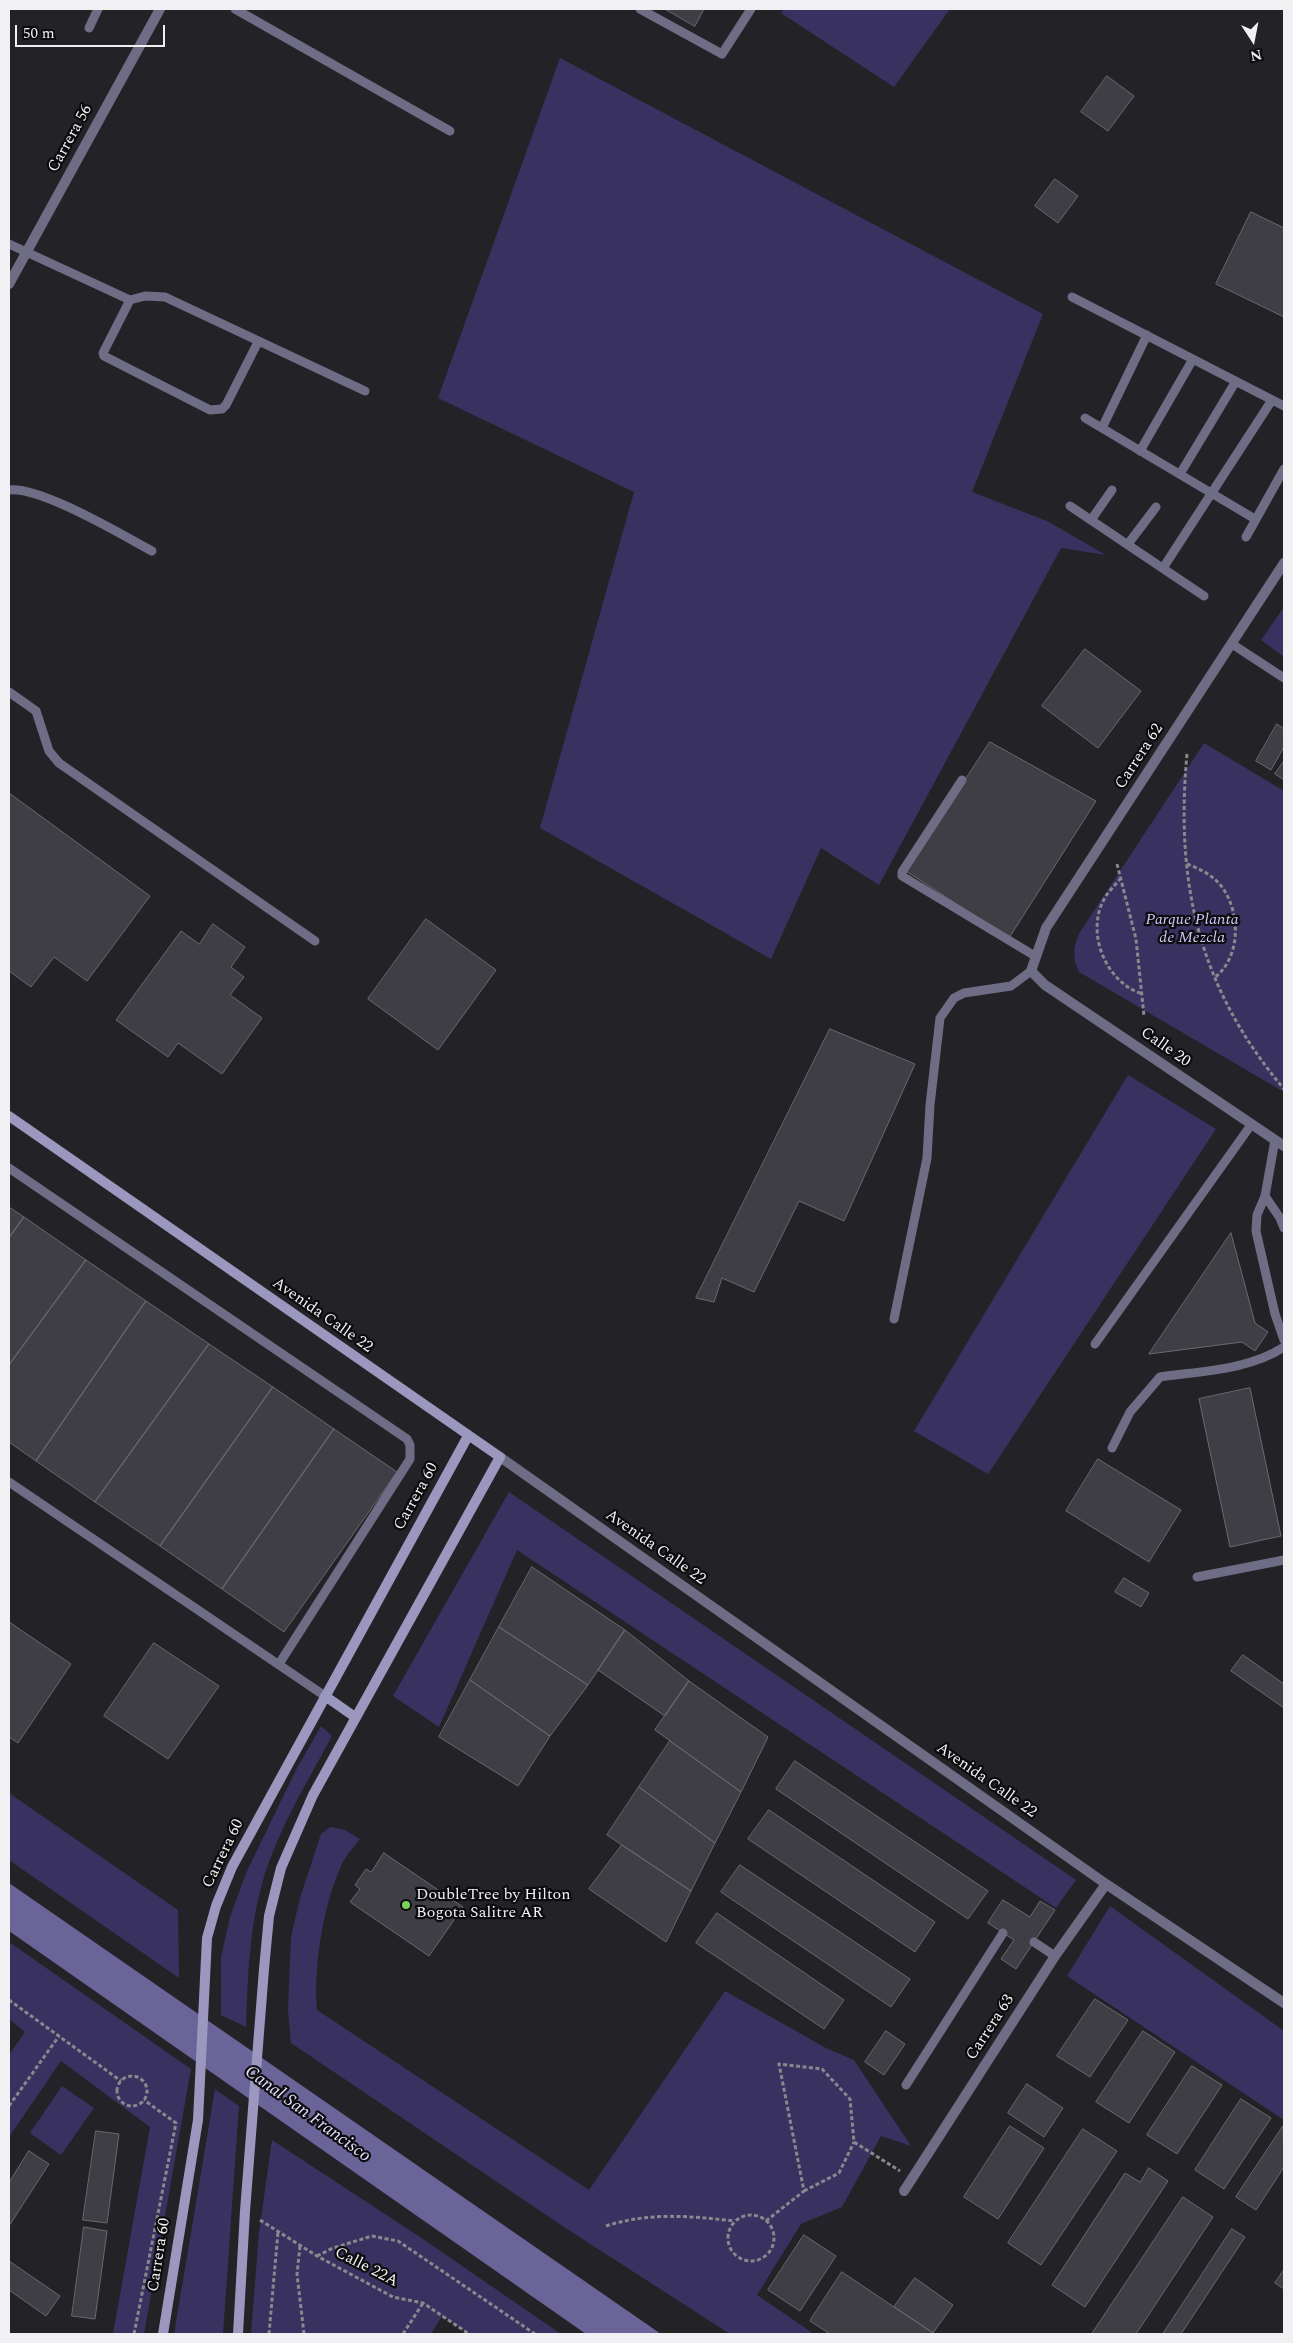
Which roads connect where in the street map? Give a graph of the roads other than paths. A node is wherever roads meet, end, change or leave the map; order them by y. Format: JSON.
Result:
{"nodes":[{"id":1,"x":98,"y":9,"type":"edge"},
{"id":2,"x":160,"y":9,"type":"edge"},
{"id":3,"x":235,"y":9,"type":"edge"},
{"id":4,"x":640,"y":9,"type":"edge"},
{"id":5,"x":751,"y":9,"type":"edge"},
{"id":6,"x":89,"y":28,"type":"dead end"},
{"id":7,"x":450,"y":131,"type":"dead end"},
{"id":8,"x":9,"y":244,"type":"edge"},
{"id":9,"x":26,"y":253,"type":"junction"},
{"id":10,"x":9,"y":284,"type":"edge"},
{"id":11,"x":1072,"y":296,"type":"dead end"},
{"id":12,"x":130,"y":300,"type":"junction"},
{"id":13,"x":1147,"y":335,"type":"junction"},
{"id":14,"x":258,"y":342,"type":"junction"},
{"id":15,"x":1193,"y":359,"type":"junction"},
{"id":16,"x":1236,"y":381,"type":"junction"},
{"id":17,"x":365,"y":391,"type":"dead end"},
{"id":18,"x":1272,"y":400,"type":"junction"},
{"id":19,"x":1284,"y":406,"type":"edge"},
{"id":20,"x":1085,"y":418,"type":"dead end"},
{"id":21,"x":1102,"y":428,"type":"junction"},
{"id":22,"x":1140,"y":451,"type":"junction"},
{"id":23,"x":1284,"y":470,"type":"edge"},
{"id":24,"x":1180,"y":474,"type":"junction"},
{"id":25,"x":9,"y":490,"type":"edge"},
{"id":26,"x":1112,"y":490,"type":"dead end"},
{"id":27,"x":1211,"y":493,"type":"junction"},
{"id":28,"x":1070,"y":506,"type":"dead end"},
{"id":29,"x":1156,"y":507,"type":"dead end"},
{"id":30,"x":1255,"y":519,"type":"junction"},
{"id":31,"x":1091,"y":520,"type":"junction"},
{"id":32,"x":1246,"y":537,"type":"dead end"},
{"id":33,"x":1128,"y":544,"type":"junction"},
{"id":34,"x":152,"y":551,"type":"dead end"},
{"id":35,"x":1284,"y":563,"type":"edge"},
{"id":36,"x":1163,"y":568,"type":"junction"},
{"id":37,"x":1204,"y":596,"type":"dead end"},
{"id":38,"x":1232,"y":644,"type":"junction"},
{"id":39,"x":1284,"y":678,"type":"edge"},
{"id":40,"x":9,"y":692,"type":"edge"},
{"id":41,"x":962,"y":780,"type":"dead end"},
{"id":42,"x":315,"y":941,"type":"dead end"},
{"id":43,"x":1035,"y":956,"type":"junction"},
{"id":44,"x":1031,"y":971,"type":"junction"},
{"id":45,"x":9,"y":1116,"type":"edge"},
{"id":46,"x":1251,"y":1125,"type":"junction"},
{"id":47,"x":1280,"y":1143,"type":"edge"},
{"id":48,"x":9,"y":1168,"type":"edge"},
{"id":49,"x":1265,"y":1196,"type":"junction"},
{"id":50,"x":1284,"y":1228,"type":"edge"},
{"id":51,"x":894,"y":1319,"type":"dead end"},
{"id":52,"x":1284,"y":1340,"type":"edge"},
{"id":53,"x":1095,"y":1344,"type":"dead end"},
{"id":54,"x":1284,"y":1347,"type":"edge"},
{"id":55,"x":468,"y":1436,"type":"junction"},
{"id":56,"x":1112,"y":1448,"type":"dead end"},
{"id":57,"x":500,"y":1457,"type":"junction"},
{"id":58,"x":9,"y":1482,"type":"edge"},
{"id":59,"x":1284,"y":1560,"type":"edge"},
{"id":60,"x":1198,"y":1577,"type":"dead end"},
{"id":61,"x":278,"y":1664,"type":"junction"},
{"id":62,"x":324,"y":1696,"type":"junction"},
{"id":63,"x":355,"y":1717,"type":"junction"},
{"id":64,"x":1106,"y":1884,"type":"junction"},
{"id":65,"x":1003,"y":1933,"type":"dead end"},
{"id":66,"x":1034,"y":1942,"type":"dead end"},
{"id":67,"x":1055,"y":1956,"type":"junction"},
{"id":68,"x":1284,"y":2003,"type":"edge"},
{"id":69,"x":906,"y":2084,"type":"dead end"},
{"id":70,"x":904,"y":2191,"type":"dead end"},
{"id":71,"x":163,"y":2334,"type":"edge"},
{"id":72,"x":238,"y":2334,"type":"edge"}],
"edges":[{"from":1,"to":6,"type":"lane"},
{"from":2,"to":9,"type":"street","name":"Carrera 56"},
{"from":3,"to":7,"type":"lane"},
{"from":4,"to":5,"type":"lane"},
{"from":8,"to":9,"type":"lane"},
{"from":9,"to":10,"type":"street","name":"Carrera 56"},
{"from":9,"to":12,"type":"lane"},
{"from":11,"to":13,"type":"lane"},
{"from":12,"to":14,"type":"lane"},
{"from":12,"to":14,"type":"lane"},
{"from":13,"to":15,"type":"lane"},
{"from":13,"to":21,"type":"lane"},
{"from":14,"to":17,"type":"lane"},
{"from":15,"to":16,"type":"lane"},
{"from":15,"to":22,"type":"lane"},
{"from":16,"to":18,"type":"lane"},
{"from":16,"to":24,"type":"lane"},
{"from":18,"to":19,"type":"lane"},
{"from":18,"to":27,"type":"lane"},
{"from":20,"to":21,"type":"lane"},
{"from":21,"to":22,"type":"lane"},
{"from":22,"to":24,"type":"lane"},
{"from":23,"to":30,"type":"lane"},
{"from":24,"to":27,"type":"lane"},
{"from":25,"to":34,"type":"lane"},
{"from":26,"to":31,"type":"lane"},
{"from":27,"to":30,"type":"lane"},
{"from":27,"to":36,"type":"lane"},
{"from":28,"to":31,"type":"lane"},
{"from":29,"to":33,"type":"lane"},
{"from":30,"to":32,"type":"lane"},
{"from":31,"to":33,"type":"lane"},
{"from":33,"to":36,"type":"lane"},
{"from":35,"to":38,"type":"street","name":"Carrera 62"},
{"from":36,"to":37,"type":"lane"},
{"from":38,"to":39,"type":"lane"},
{"from":38,"to":43,"type":"street","name":"Carrera 62"},
{"from":40,"to":42,"type":"lane"},
{"from":41,"to":43,"type":"lane"},
{"from":43,"to":44,"type":"street","name":"Carrera 62"},
{"from":44,"to":46,"type":"street","name":"Calle 20"},
{"from":44,"to":51,"type":"lane"},
{"from":45,"to":55,"type":"street","name":"Avenida Calle 22"},
{"from":46,"to":47,"type":"street","name":"Calle 20"},
{"from":46,"to":53,"type":"lane"},
{"from":47,"to":49,"type":"lane"},
{"from":48,"to":61,"type":"lane"},
{"from":49,"to":50,"type":"lane"},
{"from":49,"to":52,"type":"lane"},
{"from":54,"to":56,"type":"lane"},
{"from":55,"to":57,"type":"street","name":"Avenida Calle 22"},
{"from":55,"to":62,"type":"street","name":"Carrera 60"},
{"from":57,"to":63,"type":"street"},
{"from":57,"to":64,"type":"street","name":"Avenida Calle 22"},
{"from":58,"to":61,"type":"lane"},
{"from":59,"to":60,"type":"lane"},
{"from":61,"to":62,"type":"lane"},
{"from":62,"to":63,"type":"street"},
{"from":62,"to":71,"type":"street","name":"Carrera 60"},
{"from":63,"to":72,"type":"street"},
{"from":64,"to":67,"type":"street","name":"Carrera 63"},
{"from":64,"to":68,"type":"street","name":"Avenida Calle 22"},
{"from":65,"to":69,"type":"lane"},
{"from":66,"to":67,"type":"lane"},
{"from":67,"to":70,"type":"street","name":"Carrera 63"}]}
